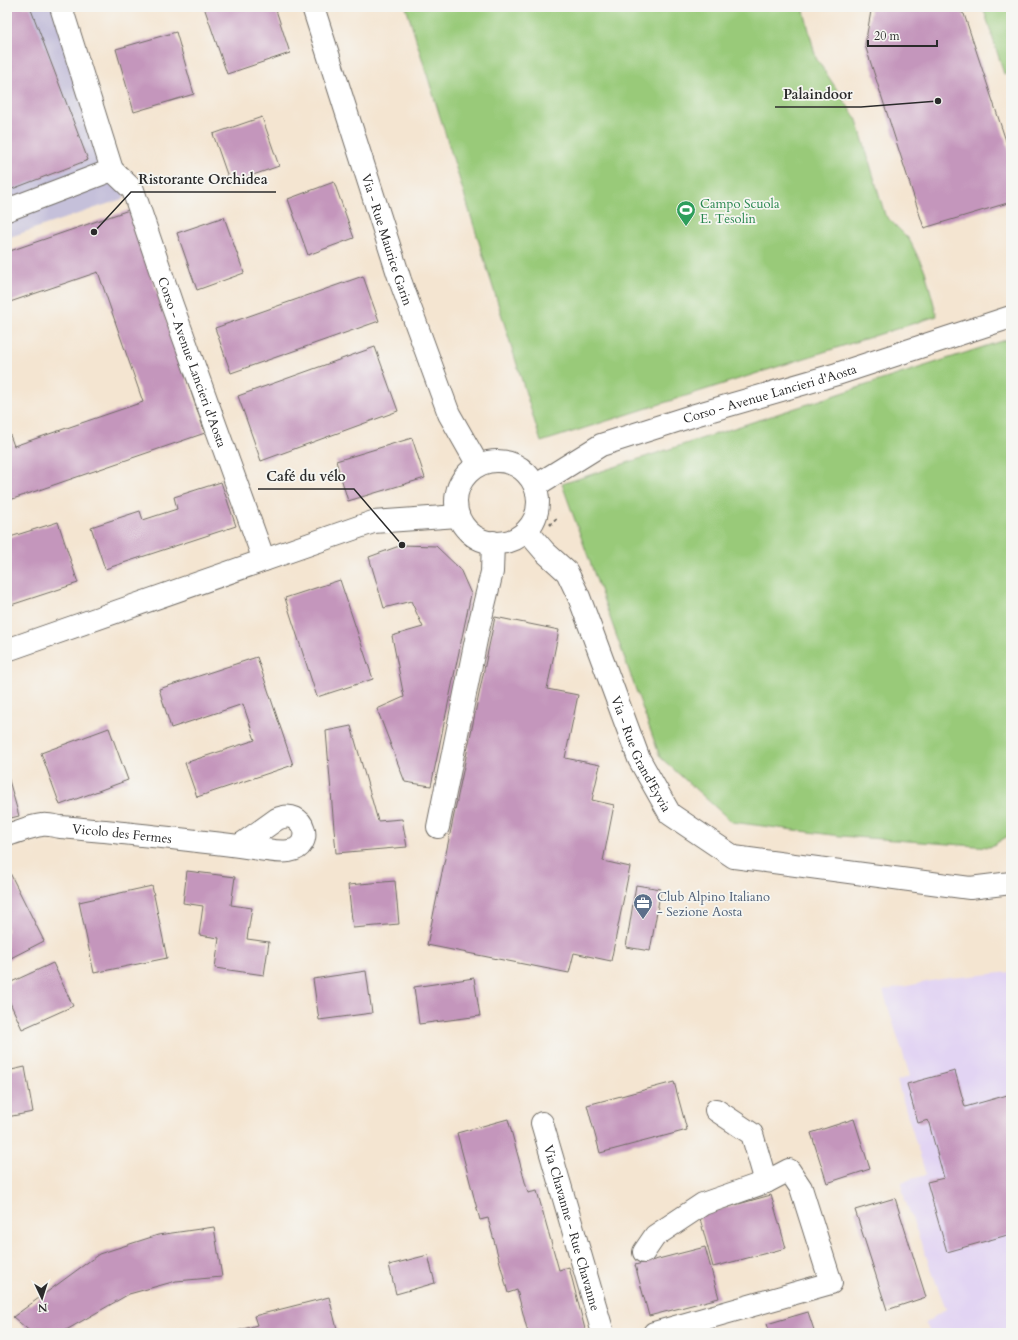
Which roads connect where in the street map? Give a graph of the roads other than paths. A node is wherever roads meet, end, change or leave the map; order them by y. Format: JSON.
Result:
{"nodes":[{"id":1,"x":61,"y":7,"type":"edge"},
{"id":2,"x":313,"y":7,"type":"edge"},
{"id":3,"x":112,"y":170,"type":"junction"},
{"id":4,"x":7,"y":210,"type":"edge"},
{"id":5,"x":1011,"y":317,"type":"edge"},
{"id":6,"x":478,"y":466,"type":"junction"},
{"id":7,"x":535,"y":486,"type":"junction"},
{"id":8,"x":458,"y":516,"type":"junction"},
{"id":9,"x":527,"y":530,"type":"junction"},
{"id":10,"x":494,"y":542,"type":"junction"},
{"id":11,"x":264,"y":560,"type":"junction"},
{"id":12,"x":7,"y":650,"type":"edge"},
{"id":13,"x":438,"y":827,"type":"dead end"},
{"id":14,"x":7,"y":835,"type":"edge"},
{"id":15,"x":239,"y":846,"type":"dead end"},
{"id":16,"x":1011,"y":883,"type":"edge"},
{"id":17,"x":716,"y":1110,"type":"dead end"},
{"id":18,"x":542,"y":1123,"type":"dead end"},
{"id":19,"x":766,"y":1182,"type":"junction"},
{"id":20,"x":644,"y":1252,"type":"dead end"},
{"id":21,"x":603,"y":1333,"type":"edge"},
{"id":22,"x":654,"y":1333,"type":"edge"}],
"edges":[{"from":1,"to":3,"type":"street","name":"Corso - Avenue Lancieri d'Aosta"},
{"from":2,"to":6,"type":"street","name":"Via - Rue Maurice Garin"},
{"from":3,"to":4,"type":"street"},
{"from":3,"to":11,"type":"street","name":"Corso - Avenue Lancieri d'Aosta"},
{"from":5,"to":7,"type":"street","name":"Corso - Avenue Lancieri d'Aosta"},
{"from":6,"to":7,"type":"street"},
{"from":6,"to":8,"type":"street"},
{"from":7,"to":9,"type":"street"},
{"from":8,"to":10,"type":"street"},
{"from":8,"to":11,"type":"street"},
{"from":9,"to":10,"type":"street"},
{"from":9,"to":16,"type":"street","name":"Via - Rue Grand'Eyvia"},
{"from":10,"to":13,"type":"street"},
{"from":11,"to":12,"type":"street"},
{"from":14,"to":15,"type":"street","name":"Vicolo des Fermes"},
{"from":17,"to":19,"type":"street"},
{"from":18,"to":21,"type":"street","name":"Via Chavanne - Rue Chavanne"},
{"from":19,"to":20,"type":"street"},
{"from":19,"to":22,"type":"street"}]}
